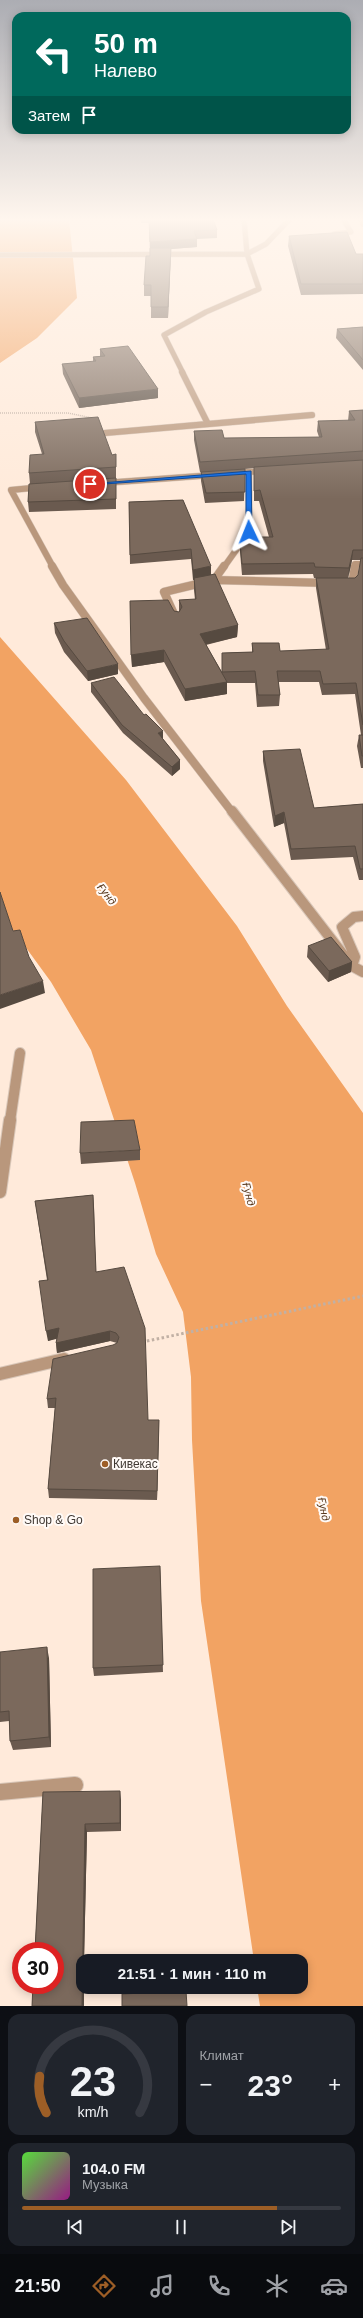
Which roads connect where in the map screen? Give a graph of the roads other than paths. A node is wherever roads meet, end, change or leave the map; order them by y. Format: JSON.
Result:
{"nodes":[{"id":1,"x":205,"y":313,"type":"edge"},
{"id":2,"x":312,"y":415,"type":"dead end"},
{"id":3,"x":208,"y":424,"type":"junction"},
{"id":4,"x":105,"y":432,"type":"edge"},
{"id":5,"x":272,"y":471,"type":"edge"},
{"id":6,"x":249,"y":472,"type":"junction"},
{"id":7,"x":98,"y":483,"type":"edge"},
{"id":8,"x":51,"y":487,"type":"edge"},
{"id":9,"x":363,"y":564,"type":"edge"},
{"id":10,"x":214,"y":580,"type":"junction"},
{"id":11,"x":177,"y":620,"type":"edge"},
{"id":12,"x":363,"y":916,"type":"edge"},
{"id":13,"x":352,"y":966,"type":"junction"},
{"id":14,"x":363,"y":972,"type":"edge"},
{"id":15,"x":20,"y":1053,"type":"dead end"},
{"id":16,"x":0,"y":1192,"type":"edge"},
{"id":17,"x":75,"y":1357,"type":"edge"},
{"id":18,"x":0,"y":1374,"type":"edge"},
{"id":19,"x":74,"y":1784,"type":"dead end"},
{"id":20,"x":0,"y":1792,"type":"edge"}],
"edges":[{"from":1,"to":3,"type":"street"},
{"from":2,"to":3,"type":"street"},
{"from":3,"to":4,"type":"street"},
{"from":5,"to":6,"type":"street"},
{"from":6,"to":7,"type":"street"},
{"from":6,"to":10,"type":"street"},
{"from":8,"to":13,"type":"street"},
{"from":9,"to":10,"type":"street"},
{"from":10,"to":11,"type":"street"},
{"from":12,"to":13,"type":"street"},
{"from":13,"to":14,"type":"street"},
{"from":15,"to":16,"type":"street"},
{"from":17,"to":18,"type":"street"},
{"from":19,"to":20,"type":"street"}]}
